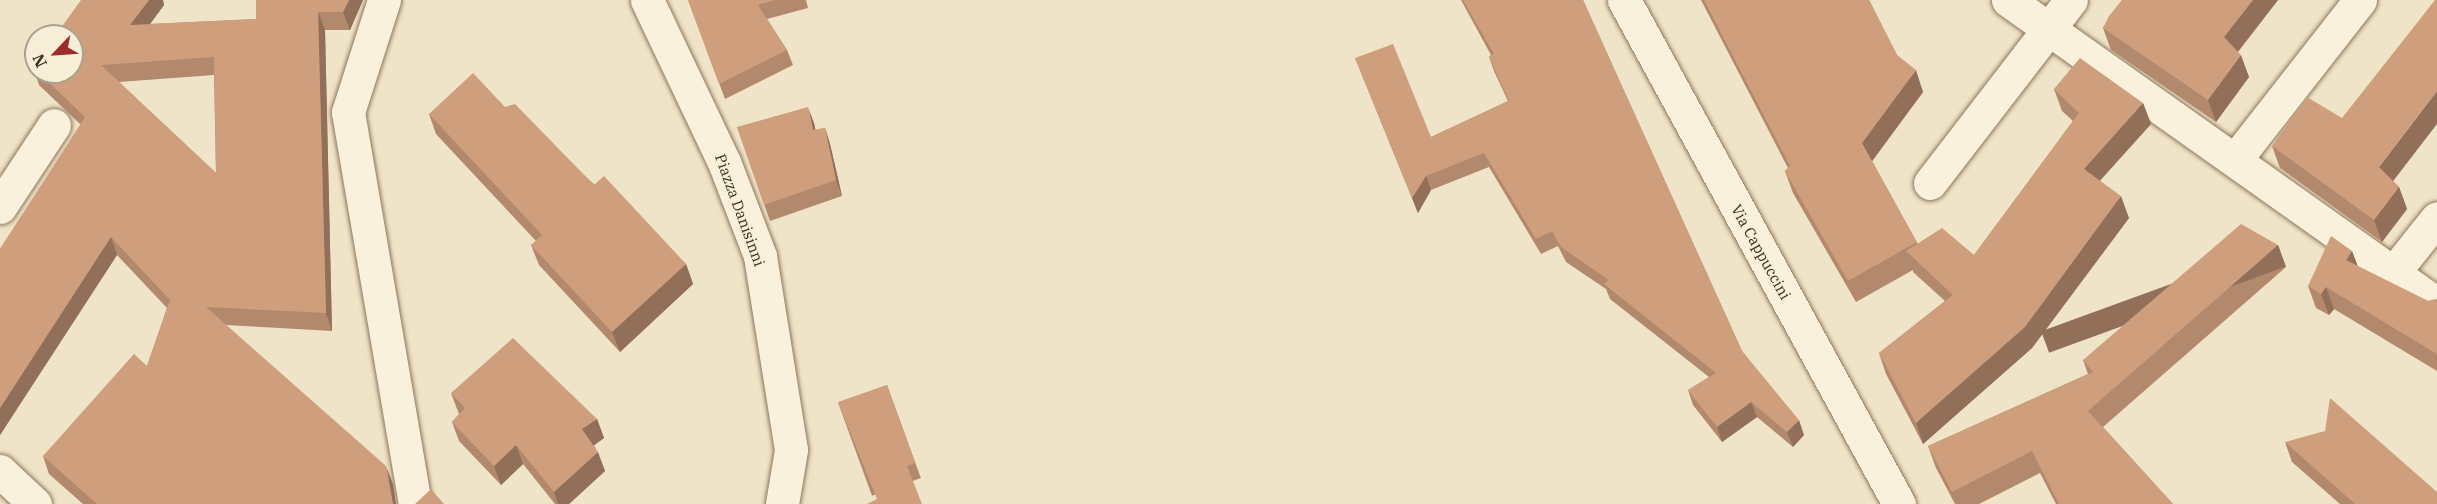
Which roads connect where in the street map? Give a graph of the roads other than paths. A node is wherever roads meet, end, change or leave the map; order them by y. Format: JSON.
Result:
{"nodes":[{"id":1,"x":384,"y":0,"type":"edge"},
{"id":2,"x":647,"y":0,"type":"edge"},
{"id":3,"x":1624,"y":0,"type":"edge"},
{"id":4,"x":2008,"y":0,"type":"edge"},
{"id":5,"x":2071,"y":0,"type":"edge"},
{"id":6,"x":2360,"y":0,"type":"edge"},
{"id":7,"x":2049,"y":28,"type":"junction"},
{"id":8,"x":54,"y":125,"type":"dead end"},
{"id":9,"x":2235,"y":160,"type":"junction"},
{"id":10,"x":1930,"y":183,"type":"dead end"},
{"id":11,"x":0,"y":207,"type":"edge"},
{"id":12,"x":2437,"y":218,"type":"edge"},
{"id":13,"x":2393,"y":273,"type":"junction"},
{"id":14,"x":2437,"y":304,"type":"edge"},
{"id":15,"x":0,"y":471,"type":"edge"},
{"id":16,"x":36,"y":504,"type":"edge"},
{"id":17,"x":415,"y":504,"type":"edge"},
{"id":18,"x":782,"y":504,"type":"edge"},
{"id":19,"x":1899,"y":504,"type":"edge"}],
"edges":[{"from":1,"to":17,"type":"street"},
{"from":2,"to":18,"type":"street","name":"Piazza Danisinni"},
{"from":3,"to":19,"type":"street","name":"Via Cappuccini"},
{"from":4,"to":7,"type":"street"},
{"from":5,"to":7,"type":"street"},
{"from":6,"to":9,"type":"street"},
{"from":7,"to":9,"type":"street"},
{"from":7,"to":10,"type":"street"},
{"from":8,"to":11,"type":"street"},
{"from":9,"to":13,"type":"street"},
{"from":12,"to":13,"type":"street"},
{"from":13,"to":14,"type":"street"},
{"from":15,"to":16,"type":"street"}]}
